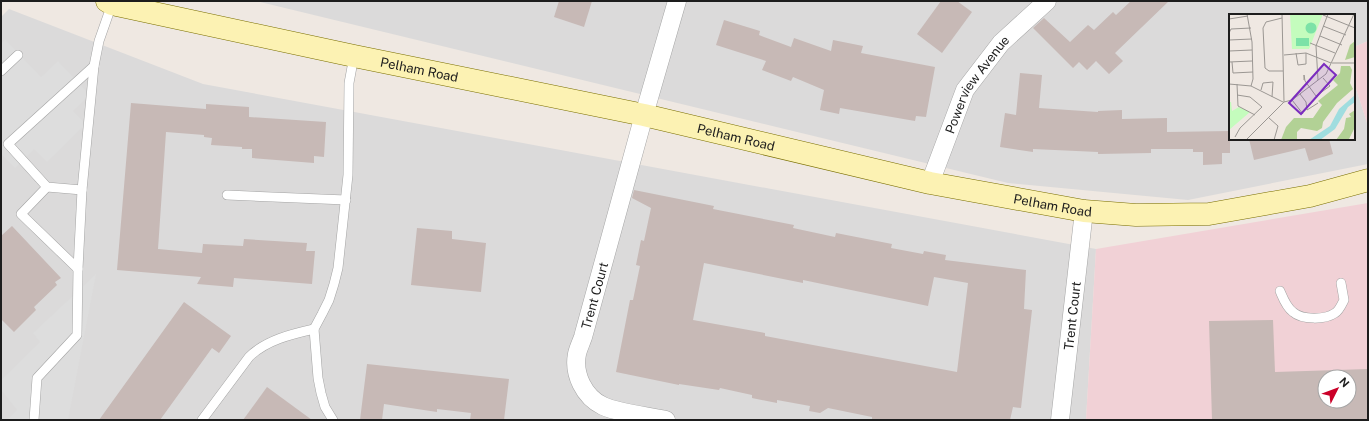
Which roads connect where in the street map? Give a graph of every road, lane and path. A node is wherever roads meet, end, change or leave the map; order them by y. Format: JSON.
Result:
{"nodes":[{"id":1,"x":677,"y":1,"type":"edge"},
{"id":2,"x":1047,"y":1,"type":"edge"},
{"id":3,"x":109,"y":2,"type":"edge"},
{"id":4,"x":18,"y":55,"type":"dead end"},
{"id":5,"x":354,"y":56,"type":"junction"},
{"id":6,"x":94,"y":66,"type":"junction"},
{"id":7,"x":1,"y":71,"type":"edge"},
{"id":8,"x":644,"y":115,"type":"junction"},
{"id":9,"x":1,"y":137,"type":"edge"},
{"id":10,"x":8,"y":144,"type":"junction"},
{"id":11,"x":1368,"y":180,"type":"edge"},
{"id":12,"x":930,"y":183,"type":"junction"},
{"id":13,"x":47,"y":187,"type":"junction"},
{"id":14,"x":82,"y":190,"type":"junction"},
{"id":15,"x":227,"y":195,"type":"dead end"},
{"id":16,"x":346,"y":200,"type":"junction"},
{"id":17,"x":1084,"y":211,"type":"junction"},
{"id":18,"x":78,"y":269,"type":"junction"},
{"id":19,"x":1342,"y":283,"type":"dead end"},
{"id":20,"x":1280,"y":291,"type":"dead end"},
{"id":21,"x":314,"y":329,"type":"junction"},
{"id":22,"x":34,"y":420,"type":"edge"},
{"id":23,"x":202,"y":420,"type":"edge"},
{"id":24,"x":333,"y":420,"type":"edge"},
{"id":25,"x":666,"y":420,"type":"edge"},
{"id":26,"x":1060,"y":420,"type":"edge"}],
"edges":[{"from":1,"to":8,"type":"street","name":"Trent Court"},
{"from":2,"to":12,"type":"street","name":"Powerview Avenue"},
{"from":3,"to":5,"type":"main road","name":"Pelham Road"},
{"from":3,"to":6,"type":"lane"},
{"from":4,"to":7,"type":"lane"},
{"from":5,"to":8,"type":"main road","name":"Pelham Road"},
{"from":5,"to":16,"type":"lane"},
{"from":6,"to":10,"type":"lane"},
{"from":6,"to":14,"type":"lane"},
{"from":8,"to":12,"type":"main road","name":"Pelham Road"},
{"from":8,"to":25,"type":"street","name":"Trent Court"},
{"from":9,"to":10,"type":"lane"},
{"from":10,"to":13,"type":"lane"},
{"from":11,"to":17,"type":"main road","name":"Pelham Road"},
{"from":12,"to":17,"type":"main road","name":"Pelham Road"},
{"from":13,"to":14,"type":"lane"},
{"from":13,"to":18,"type":"lane"},
{"from":14,"to":18,"type":"lane"},
{"from":15,"to":16,"type":"lane"},
{"from":16,"to":21,"type":"lane"},
{"from":17,"to":26,"type":"street","name":"Trent Court"},
{"from":18,"to":22,"type":"lane"},
{"from":19,"to":20,"type":"lane"},
{"from":21,"to":23,"type":"lane"},
{"from":21,"to":24,"type":"lane"}]}
